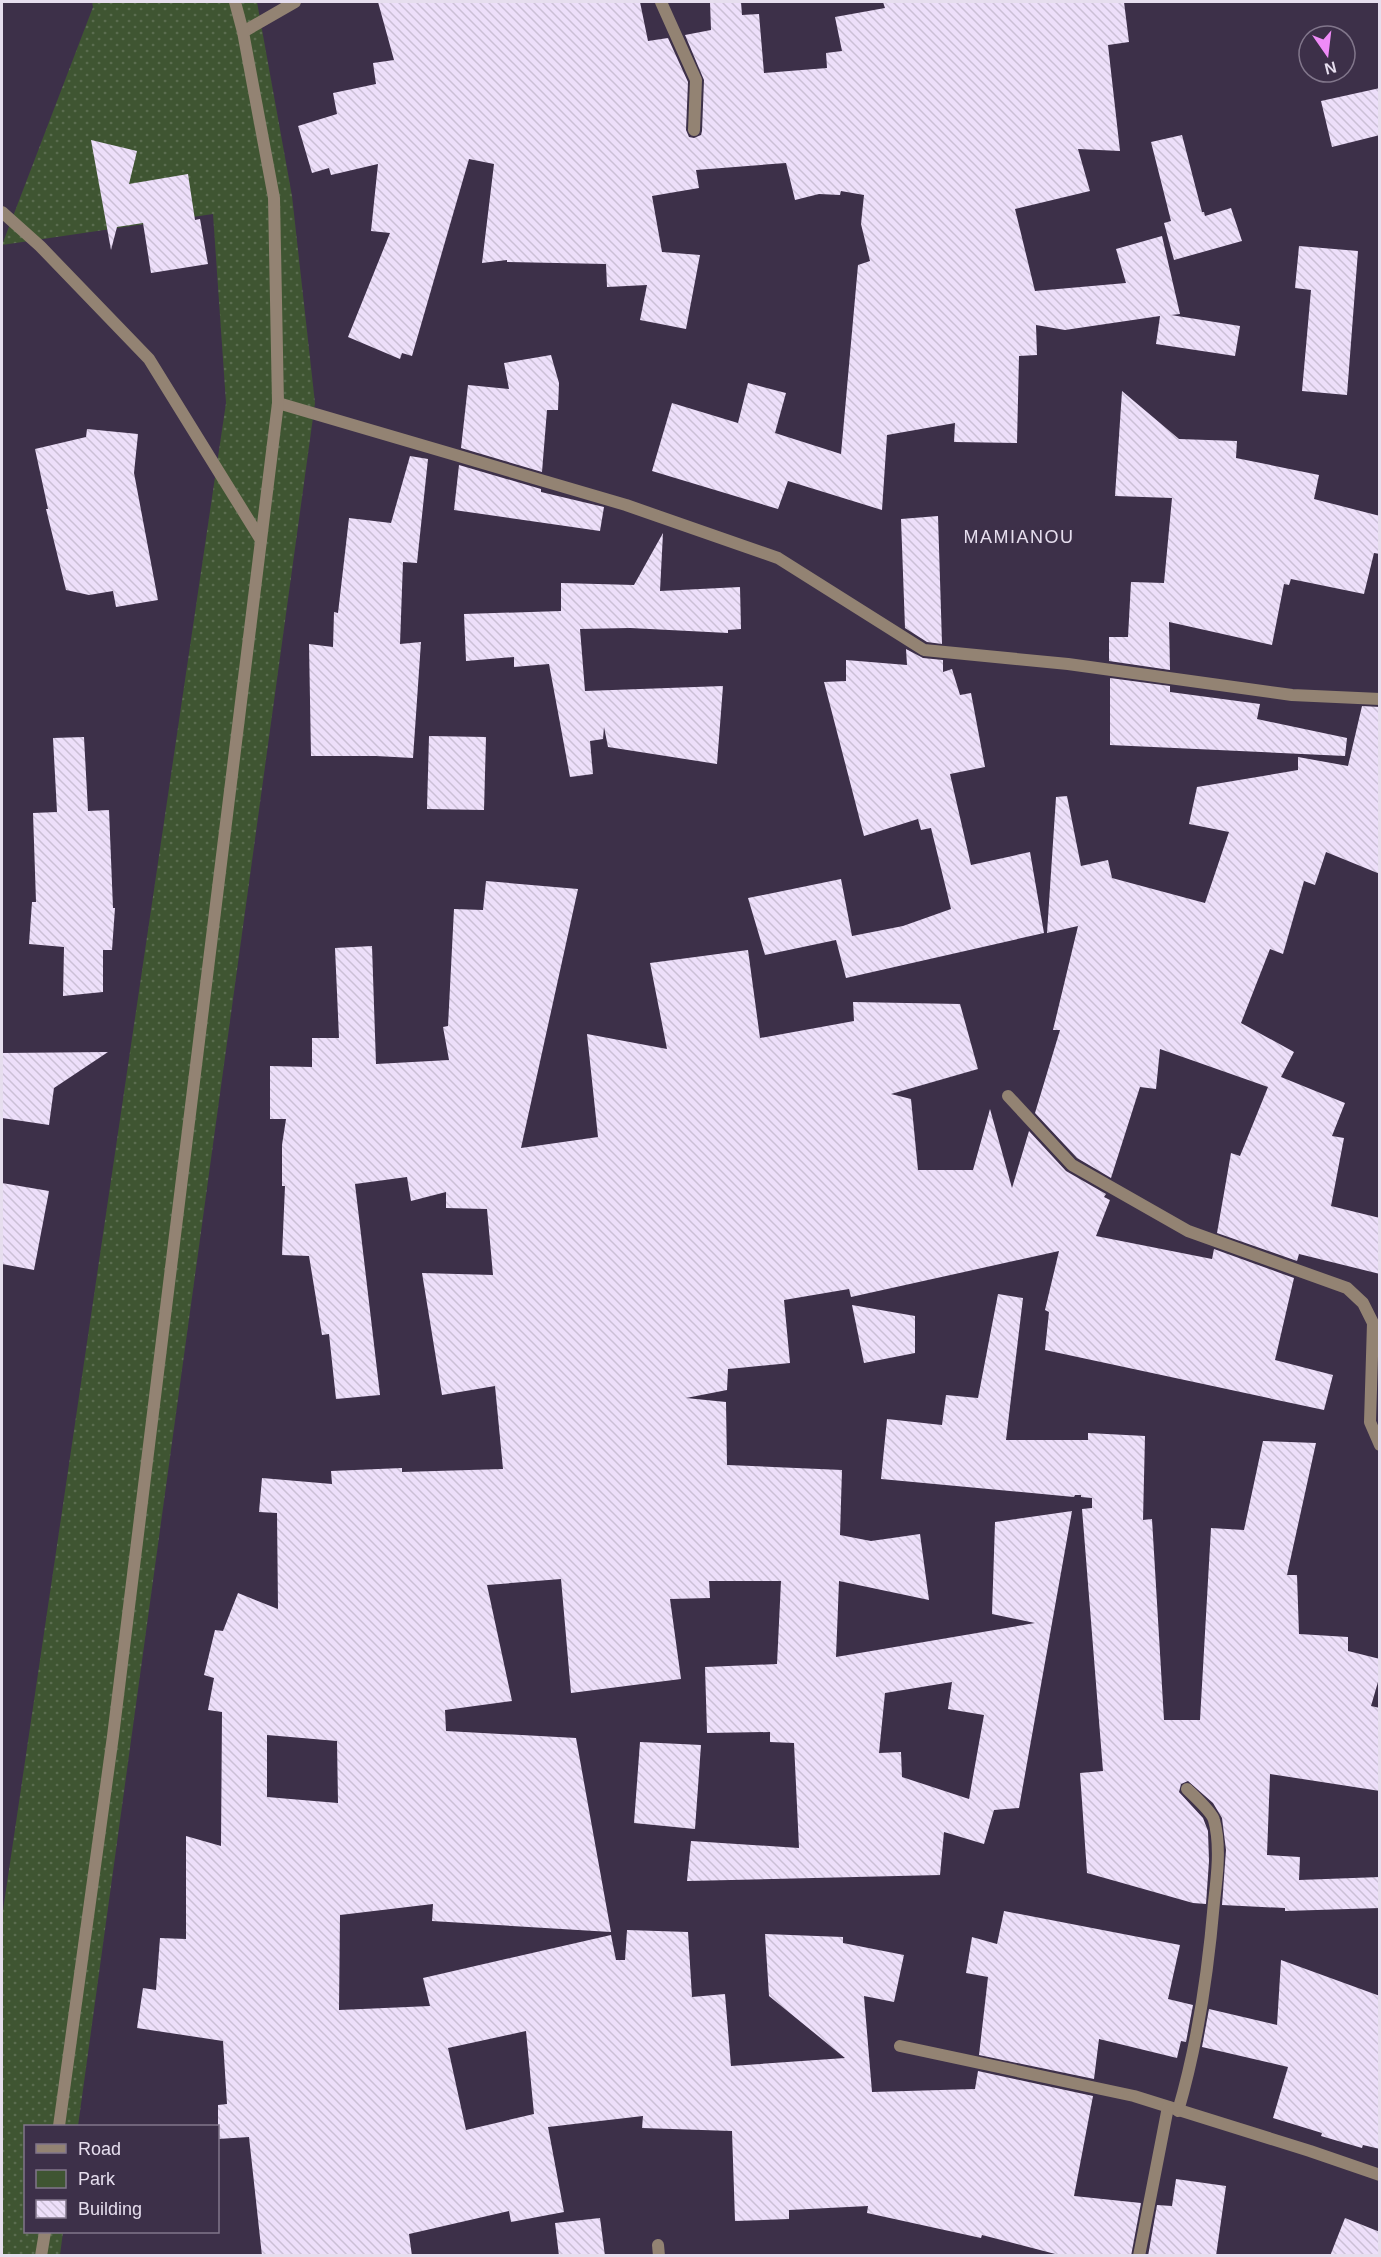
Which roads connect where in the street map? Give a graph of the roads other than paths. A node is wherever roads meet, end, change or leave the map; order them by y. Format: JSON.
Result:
{"nodes":[{"id":1,"x":235,"y":2,"type":"edge"},
{"id":2,"x":295,"y":2,"type":"edge"},
{"id":3,"x":661,"y":2,"type":"edge"},
{"id":4,"x":243,"y":32,"type":"junction"},
{"id":5,"x":694,"y":130,"type":"dead end"},
{"id":6,"x":2,"y":212,"type":"edge"},
{"id":7,"x":278,"y":404,"type":"junction"},
{"id":8,"x":261,"y":540,"type":"junction"},
{"id":9,"x":1380,"y":699,"type":"edge"},
{"id":10,"x":1008,"y":1096,"type":"dead end"},
{"id":11,"x":1380,"y":1445,"type":"edge"},
{"id":12,"x":1187,"y":1789,"type":"dead end"},
{"id":13,"x":900,"y":2046,"type":"dead end"},
{"id":14,"x":1173,"y":2109,"type":"junction"},
{"id":15,"x":59,"y":2125,"type":"edge"},
{"id":16,"x":1380,"y":2175,"type":"edge"},
{"id":17,"x":45,"y":2233,"type":"edge"},
{"id":18,"x":41,"y":2256,"type":"edge"},
{"id":19,"x":1139,"y":2256,"type":"edge"}],
"edges":[{"from":1,"to":4,"type":"street"},
{"from":2,"to":4,"type":"street"},
{"from":3,"to":5,"type":"street"},
{"from":4,"to":7,"type":"street"},
{"from":6,"to":8,"type":"street"},
{"from":7,"to":8,"type":"street"},
{"from":7,"to":9,"type":"street"},
{"from":8,"to":15,"type":"street"},
{"from":10,"to":11,"type":"street"},
{"from":12,"to":14,"type":"street"},
{"from":13,"to":14,"type":"street"},
{"from":14,"to":16,"type":"street"},
{"from":14,"to":19,"type":"street"},
{"from":17,"to":18,"type":"street"}]}
